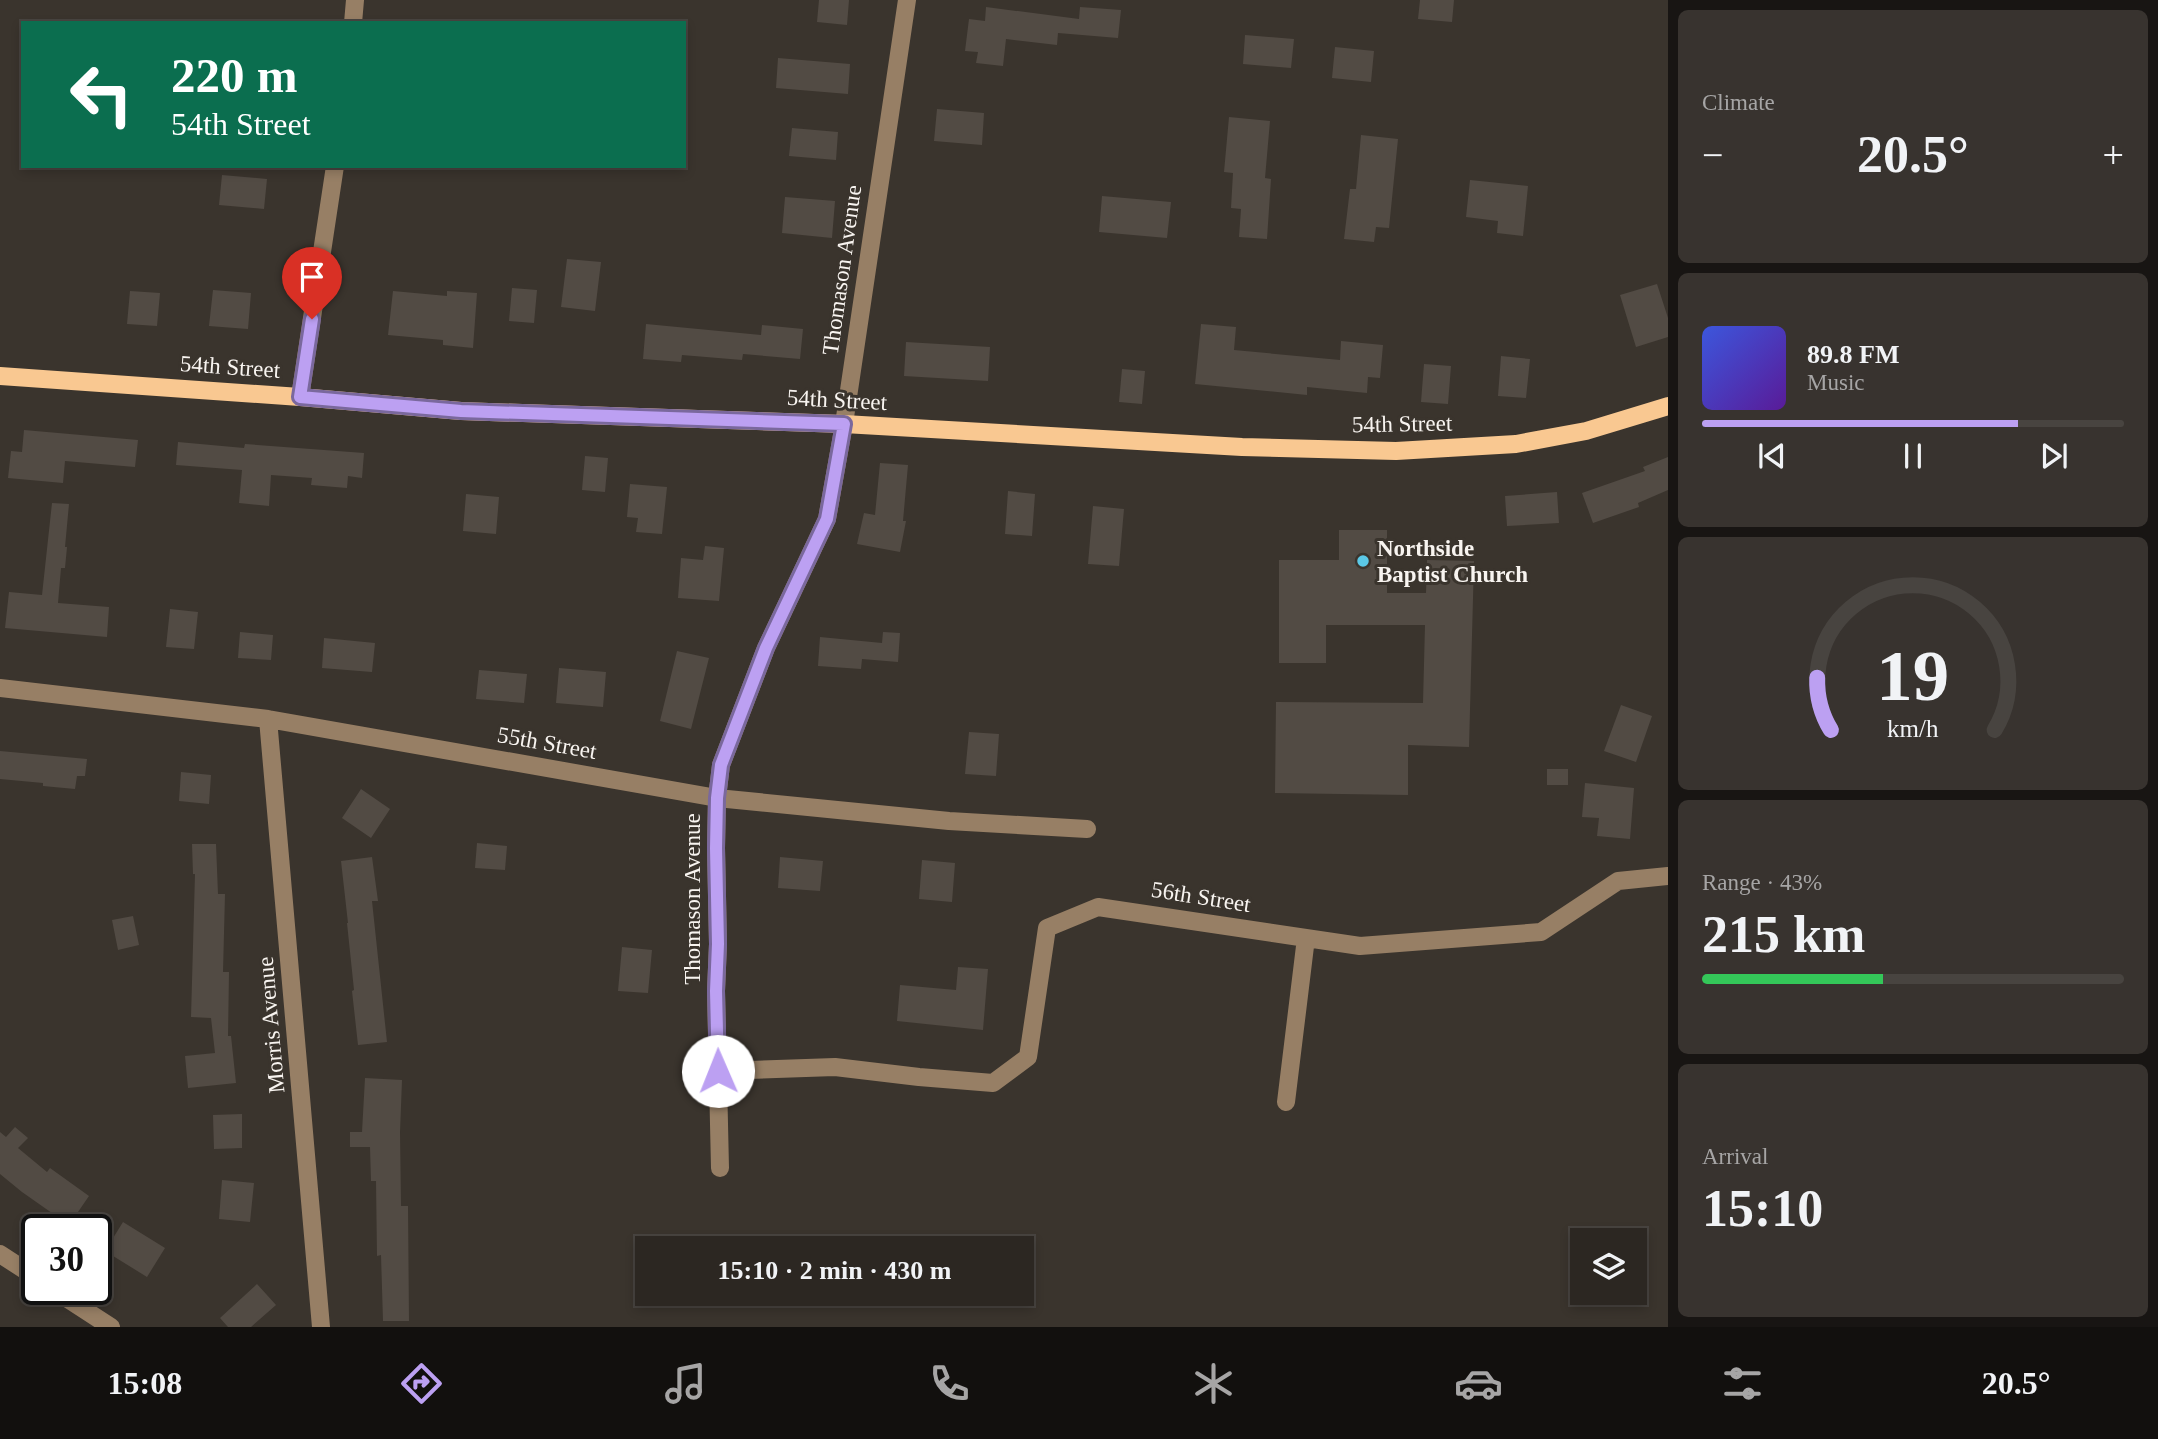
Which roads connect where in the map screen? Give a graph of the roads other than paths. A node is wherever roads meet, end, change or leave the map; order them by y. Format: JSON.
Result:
{"nodes":[{"id":1,"x":355,"y":0,"type":"edge"},
{"id":2,"x":907,"y":0,"type":"edge"},
{"id":3,"x":353,"y":21,"type":"edge"},
{"id":4,"x":335,"y":168,"type":"edge"},
{"id":5,"x":0,"y":376,"type":"edge"},
{"id":6,"x":300,"y":397,"type":"junction"},
{"id":7,"x":1668,"y":406,"type":"edge"},
{"id":8,"x":844,"y":424,"type":"junction"},
{"id":9,"x":0,"y":688,"type":"edge"},
{"id":10,"x":268,"y":719,"type":"junction"},
{"id":11,"x":717,"y":798,"type":"junction"},
{"id":12,"x":1087,"y":830,"type":"dead end"},
{"id":13,"x":1668,"y":876,"type":"edge"},
{"id":14,"x":1306,"y":938,"type":"junction"},
{"id":15,"x":718,"y":1071,"type":"junction"},
{"id":16,"x":1286,"y":1102,"type":"dead end"},
{"id":17,"x":720,"y":1168,"type":"dead end"},
{"id":18,"x":0,"y":1254,"type":"edge"},
{"id":19,"x":21,"y":1268,"type":"edge"},
{"id":20,"x":77,"y":1305,"type":"edge"},
{"id":21,"x":111,"y":1327,"type":"edge"},
{"id":22,"x":321,"y":1327,"type":"edge"}],
"edges":[{"from":1,"to":3,"type":"street"},
{"from":2,"to":8,"type":"street","name":"Thomason Avenue"},
{"from":4,"to":6,"type":"street"},
{"from":5,"to":6,"type":"main road","name":"54th Street"},
{"from":6,"to":8,"type":"main road","name":"54th Street"},
{"from":7,"to":8,"type":"main road","name":"54th Street"},
{"from":8,"to":11,"type":"street","name":"Thomason Avenue"},
{"from":9,"to":10,"type":"street","name":"55th Street"},
{"from":10,"to":11,"type":"street","name":"55th Street"},
{"from":10,"to":22,"type":"street","name":"Morris Avenue"},
{"from":11,"to":12,"type":"street","name":"55th Street"},
{"from":11,"to":15,"type":"street","name":"Thomason Avenue"},
{"from":13,"to":14,"type":"street","name":"56th Street"},
{"from":14,"to":15,"type":"street","name":"56th Street"},
{"from":14,"to":16,"type":"street"},
{"from":15,"to":17,"type":"street","name":"Thomason Avenue"},
{"from":18,"to":19,"type":"street"},
{"from":20,"to":21,"type":"street"}]}
